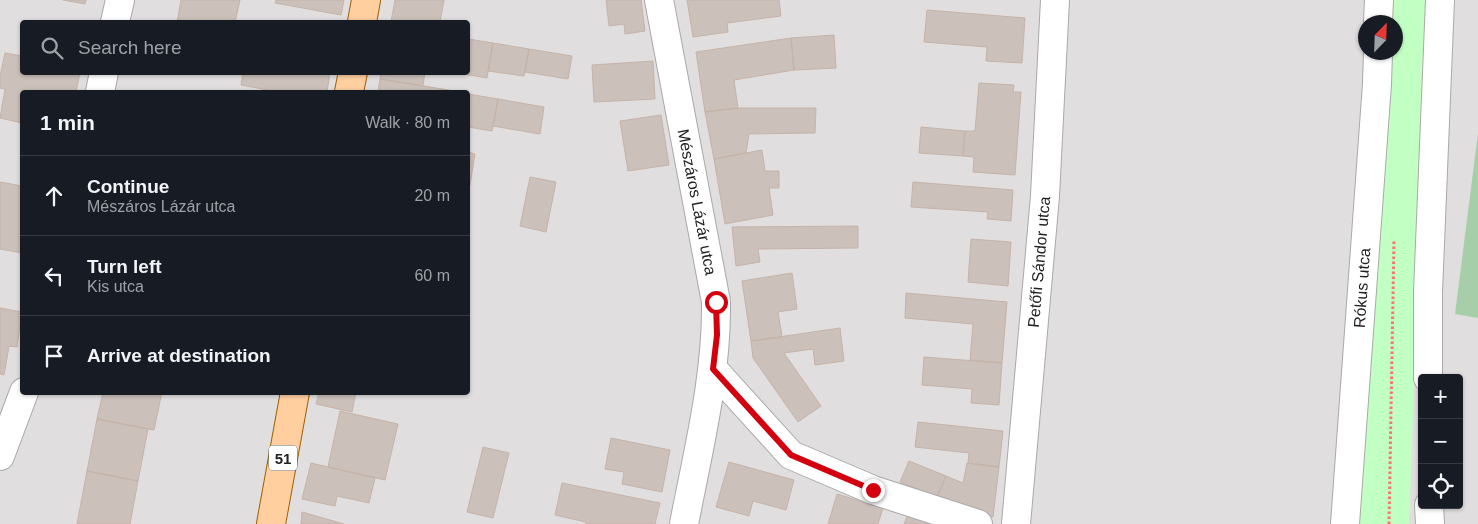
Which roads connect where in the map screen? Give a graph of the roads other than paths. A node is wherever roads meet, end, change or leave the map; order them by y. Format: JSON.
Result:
{"nodes":[{"id":1,"x":120,"y":0,"type":"edge"},
{"id":2,"x":366,"y":0,"type":"edge"},
{"id":3,"x":659,"y":0,"type":"edge"},
{"id":4,"x":1055,"y":0,"type":"edge"},
{"id":5,"x":1379,"y":0,"type":"edge"},
{"id":6,"x":1440,"y":0,"type":"edge"},
{"id":7,"x":1378,"y":15,"type":"edge"},
{"id":8,"x":115,"y":20,"type":"edge"},
{"id":9,"x":362,"y":20,"type":"edge"},
{"id":10,"x":1378,"y":60,"type":"edge"},
{"id":11,"x":103,"y":75,"type":"edge"},
{"id":12,"x":352,"y":75,"type":"edge"},
{"id":13,"x":100,"y":90,"type":"edge"},
{"id":14,"x":349,"y":90,"type":"edge"},
{"id":15,"x":713,"y":369,"type":"junction"},
{"id":16,"x":1428,"y":374,"type":"edge"},
{"id":17,"x":23,"y":395,"type":"edge"},
{"id":18,"x":294,"y":395,"type":"edge"},
{"id":19,"x":0,"y":456,"type":"edge"},
{"id":20,"x":1429,"y":509,"type":"edge"},
{"id":21,"x":271,"y":524,"type":"edge"},
{"id":22,"x":684,"y":524,"type":"edge"},
{"id":23,"x":978,"y":524,"type":"edge"},
{"id":24,"x":1016,"y":524,"type":"edge"},
{"id":25,"x":1345,"y":524,"type":"edge"},
{"id":26,"x":1430,"y":524,"type":"edge"}],
"edges":[{"from":1,"to":8,"type":"street"},
{"from":2,"to":9,"type":"main road"},
{"from":3,"to":15,"type":"street","name":"Mészáros Lázár utca"},
{"from":4,"to":24,"type":"street","name":"Petőfi Sándor utca"},
{"from":5,"to":7,"type":"street"},
{"from":6,"to":16,"type":"street"},
{"from":10,"to":25,"type":"street","name":"Rókus utca"},
{"from":11,"to":13,"type":"street"},
{"from":12,"to":14,"type":"main road"},
{"from":15,"to":22,"type":"street","name":"Mészáros Lázár utca"},
{"from":15,"to":23,"type":"street"},
{"from":17,"to":19,"type":"street"},
{"from":18,"to":21,"type":"main road","number":"51"},
{"from":20,"to":26,"type":"street"}]}
